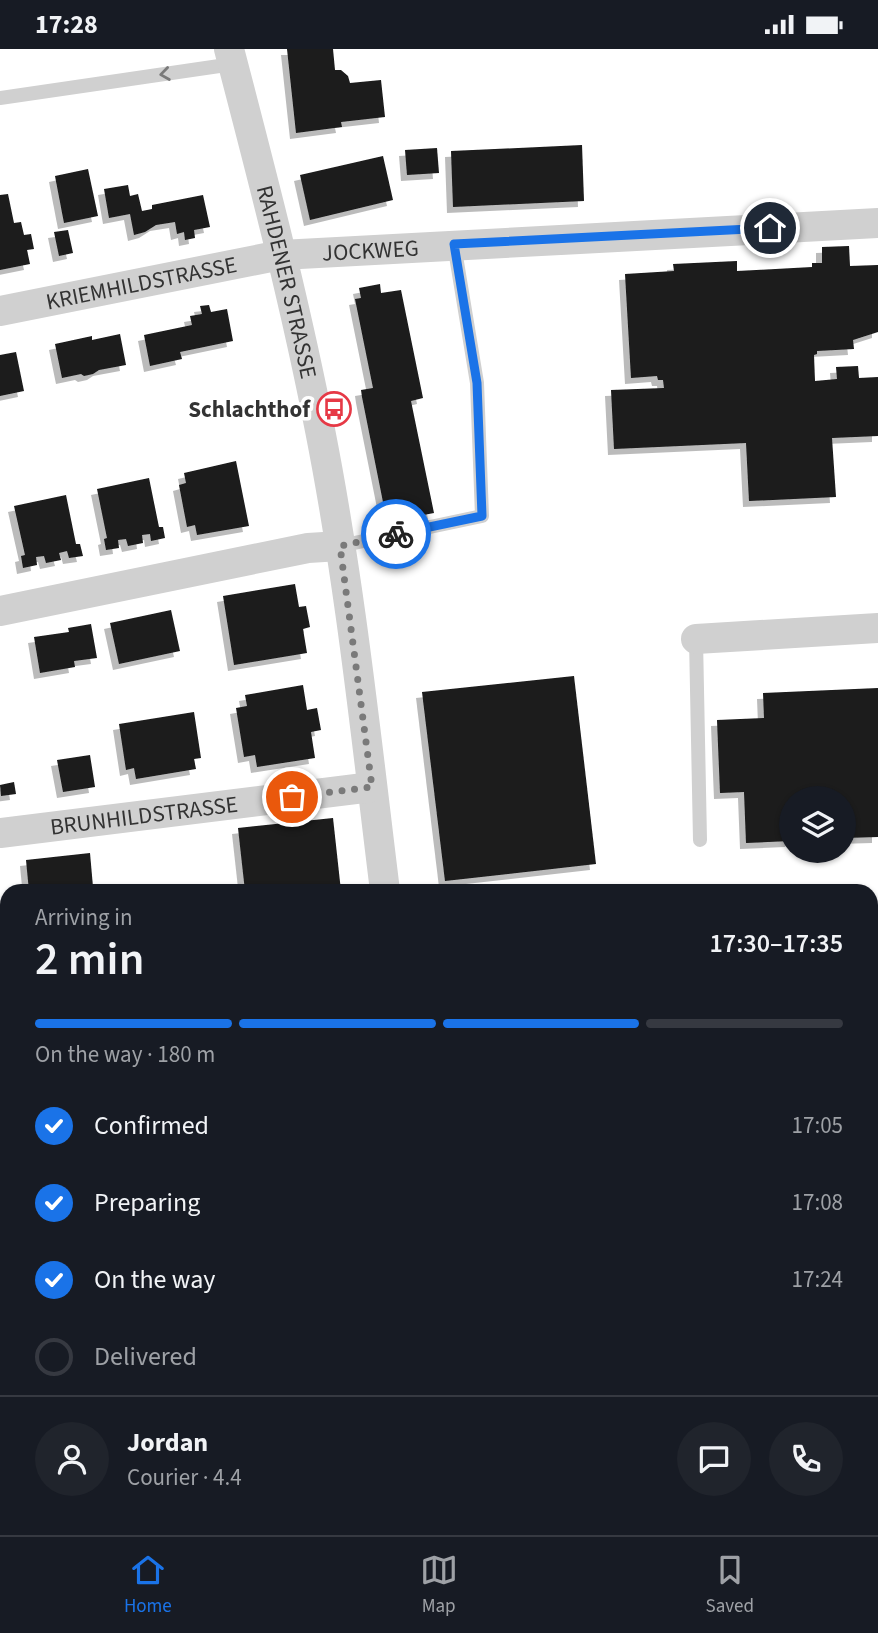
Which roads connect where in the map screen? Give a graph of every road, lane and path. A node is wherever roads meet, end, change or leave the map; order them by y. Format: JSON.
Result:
{"nodes":[{"id":1,"x":231,"y":57,"type":"edge"},
{"id":2,"x":0,"y":98,"type":"edge"},
{"id":3,"x":878,"y":223,"type":"edge"},
{"id":4,"x":454,"y":244,"type":"junction"},
{"id":5,"x":281,"y":255,"type":"junction"},
{"id":6,"x":0,"y":311,"type":"edge"},
{"id":7,"x":340,"y":546,"type":"junction"},
{"id":8,"x":0,"y":611,"type":"edge"},
{"id":9,"x":878,"y":628,"type":"edge"},
{"id":10,"x":696,"y":639,"type":"joint"},
{"id":11,"x":372,"y":787,"type":"junction"},
{"id":12,"x":0,"y":833,"type":"edge"},
{"id":13,"x":699,"y":839,"type":"dead end"},
{"id":14,"x":384,"y":884,"type":"edge"}],
"edges":[{"from":1,"to":2,"type":"lane","one_way":true},
{"from":1,"to":5,"type":"street","name":"RAHDENER STRASSE"},
{"from":3,"to":4,"type":"street","name":"JOCKWEG"},
{"from":4,"to":5,"type":"street","name":"JOCKWEG"},
{"from":4,"to":7,"type":"lane"},
{"from":5,"to":6,"type":"street","name":"KRIEMHILDSTRASSE"},
{"from":5,"to":7,"type":"street","name":"RAHDENER STRASSE"},
{"from":7,"to":8,"type":"street"},
{"from":7,"to":11,"type":"street","name":"RAHDENER STRASSE"},
{"from":9,"to":10,"type":"street"},
{"from":10,"to":13,"type":"lane"},
{"from":11,"to":12,"type":"street","name":"BRUNHILDSTRASSE"},
{"from":11,"to":14,"type":"street","name":"RAHDENER STRASSE"}]}
